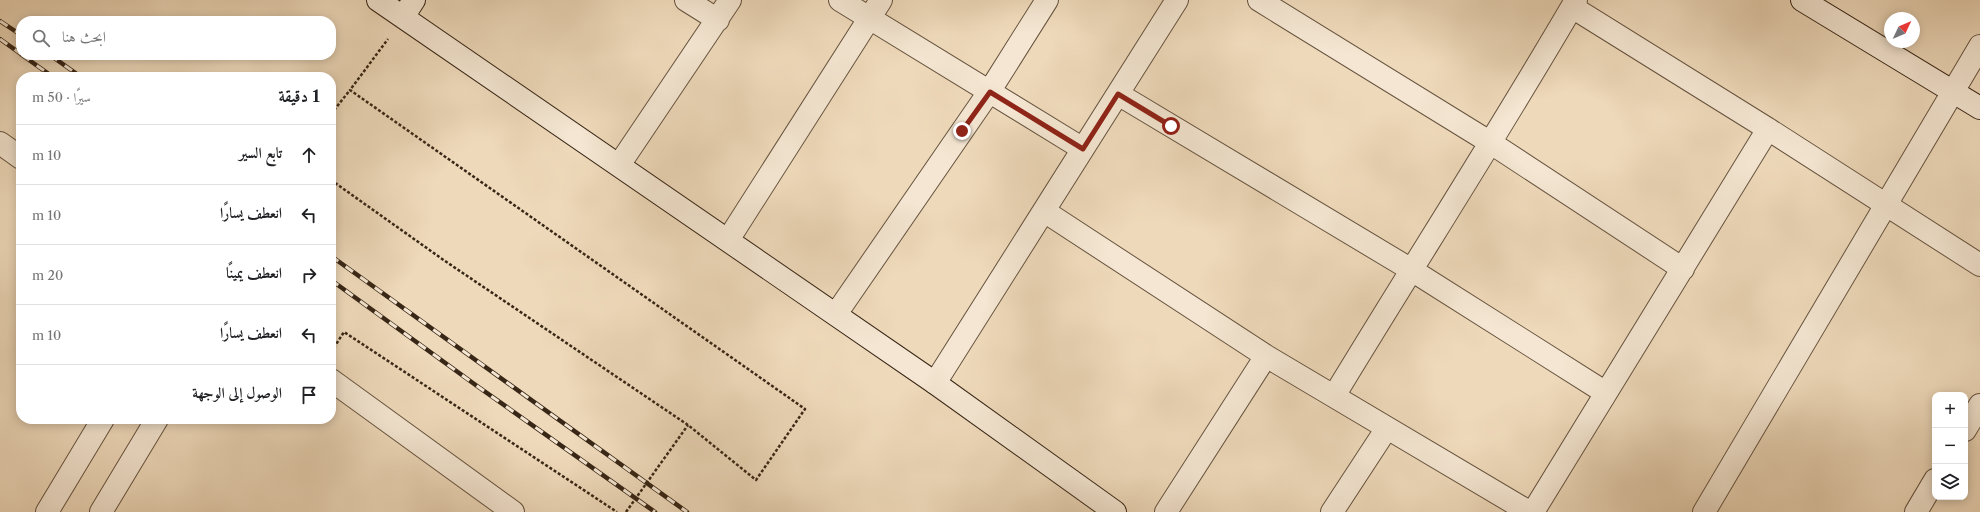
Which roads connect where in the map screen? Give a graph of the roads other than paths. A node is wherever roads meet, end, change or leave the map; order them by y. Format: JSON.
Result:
{"nodes":[{"id":1,"x":378,"y":0,"type":"edge"},
{"id":2,"x":686,"y":0,"type":"edge"},
{"id":3,"x":730,"y":0,"type":"edge"},
{"id":4,"x":840,"y":0,"type":"edge"},
{"id":5,"x":881,"y":0,"type":"edge"},
{"id":6,"x":1047,"y":0,"type":"edge"},
{"id":7,"x":1178,"y":0,"type":"edge"},
{"id":8,"x":1259,"y":0,"type":"edge"},
{"id":9,"x":1802,"y":0,"type":"edge"},
{"id":10,"x":1574,"y":3,"type":"edge"},
{"id":11,"x":409,"y":9,"type":"edge"},
{"id":12,"x":869,"y":19,"type":"junction"},
{"id":13,"x":718,"y":20,"type":"junction"},
{"id":14,"x":1980,"y":46,"type":"edge"},
{"id":15,"x":1952,"y":91,"type":"junction"},
{"id":16,"x":990,"y":92,"type":"junction"},
{"id":17,"x":1118,"y":94,"type":"junction"},
{"id":18,"x":1980,"y":108,"type":"edge"},
{"id":19,"x":1768,"y":129,"type":"junction"},
{"id":20,"x":0,"y":143,"type":"edge"},
{"id":21,"x":1491,"y":143,"type":"junction"},
{"id":22,"x":1083,"y":149,"type":"junction"},
{"id":23,"x":16,"y":154,"type":"edge"},
{"id":24,"x":619,"y":165,"type":"junction"},
{"id":25,"x":1885,"y":204,"type":"junction"},
{"id":26,"x":1044,"y":210,"type":"junction"},
{"id":27,"x":728,"y":240,"type":"junction"},
{"id":28,"x":1980,"y":264,"type":"edge"},
{"id":29,"x":1410,"y":269,"type":"junction"},
{"id":30,"x":1683,"y":269,"type":"junction"},
{"id":31,"x":836,"y":314,"type":"junction"},
{"id":32,"x":1266,"y":356,"type":"junction"},
{"id":33,"x":935,"y":383,"type":"junction"},
{"id":34,"x":336,"y":384,"type":"edge"},
{"id":35,"x":1606,"y":393,"type":"junction"},
{"id":36,"x":1334,"y":396,"type":"junction"},
{"id":37,"x":1980,"y":405,"type":"edge"},
{"id":38,"x":100,"y":424,"type":"edge"},
{"id":39,"x":154,"y":424,"type":"edge"},
{"id":40,"x":1388,"y":428,"type":"junction"},
{"id":41,"x":1966,"y":428,"type":"edge"},
{"id":42,"x":1932,"y":485,"type":"edge"},
{"id":43,"x":47,"y":512,"type":"edge"},
{"id":44,"x":101,"y":512,"type":"edge"},
{"id":45,"x":513,"y":512,"type":"edge"},
{"id":46,"x":1115,"y":512,"type":"edge"},
{"id":47,"x":1166,"y":512,"type":"edge"},
{"id":48,"x":1332,"y":512,"type":"edge"},
{"id":49,"x":1529,"y":512,"type":"edge"},
{"id":50,"x":1533,"y":512,"type":"edge"},
{"id":51,"x":1704,"y":512,"type":"edge"},
{"id":52,"x":1916,"y":512,"type":"edge"}],
"edges":[{"from":1,"to":11,"type":"street"},
{"from":2,"to":13,"type":"street"},
{"from":3,"to":13,"type":"street"},
{"from":4,"to":12,"type":"street"},
{"from":5,"to":12,"type":"street"},
{"from":6,"to":16,"type":"street"},
{"from":7,"to":17,"type":"street"},
{"from":8,"to":21,"type":"street"},
{"from":9,"to":15,"type":"street"},
{"from":10,"to":19,"type":"street"},
{"from":10,"to":21,"type":"street"},
{"from":11,"to":24,"type":"street"},
{"from":12,"to":16,"type":"street"},
{"from":12,"to":27,"type":"street"},
{"from":13,"to":24,"type":"street"},
{"from":14,"to":15,"type":"street"},
{"from":15,"to":18,"type":"street"},
{"from":15,"to":25,"type":"street"},
{"from":16,"to":22,"type":"street"},
{"from":16,"to":31,"type":"street"},
{"from":17,"to":22,"type":"street"},
{"from":17,"to":29,"type":"street"},
{"from":19,"to":25,"type":"street"},
{"from":19,"to":30,"type":"street"},
{"from":20,"to":23,"type":"street"},
{"from":21,"to":29,"type":"street"},
{"from":21,"to":30,"type":"street"},
{"from":22,"to":26,"type":"street"},
{"from":24,"to":27,"type":"street"},
{"from":25,"to":28,"type":"street"},
{"from":25,"to":51,"type":"street"},
{"from":26,"to":32,"type":"street"},
{"from":26,"to":33,"type":"street"},
{"from":27,"to":31,"type":"street"},
{"from":29,"to":35,"type":"street"},
{"from":29,"to":36,"type":"street"},
{"from":30,"to":35,"type":"street"},
{"from":31,"to":33,"type":"street"},
{"from":32,"to":36,"type":"street"},
{"from":32,"to":47,"type":"street"},
{"from":33,"to":46,"type":"street"},
{"from":34,"to":45,"type":"street"},
{"from":35,"to":50,"type":"street"},
{"from":36,"to":40,"type":"street"},
{"from":37,"to":41,"type":"street"},
{"from":38,"to":43,"type":"street"},
{"from":39,"to":44,"type":"street"},
{"from":40,"to":48,"type":"street"},
{"from":40,"to":49,"type":"street"},
{"from":42,"to":52,"type":"street"}]}
